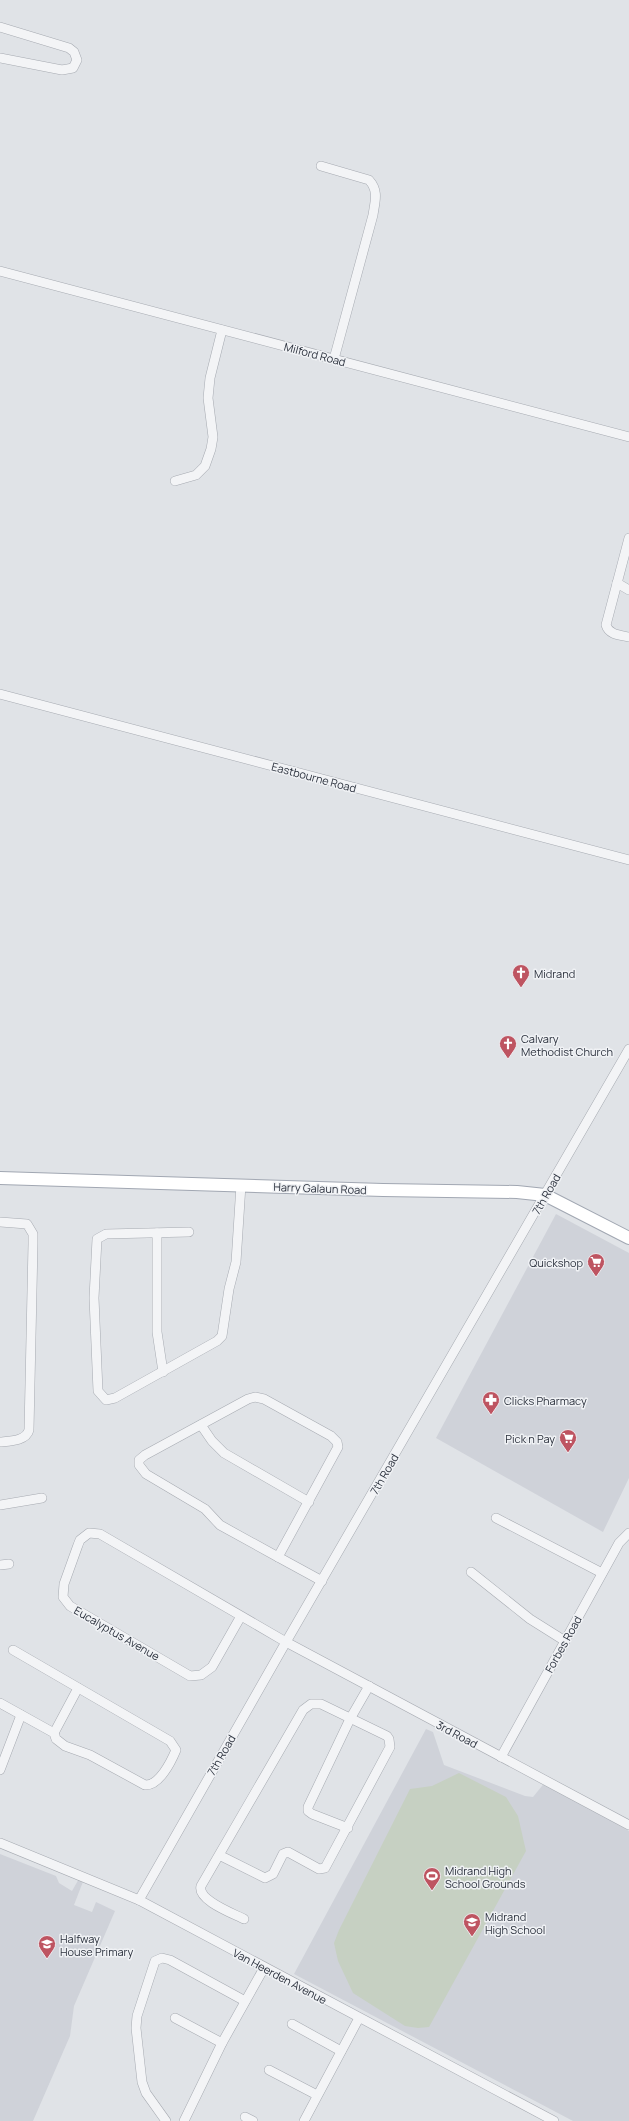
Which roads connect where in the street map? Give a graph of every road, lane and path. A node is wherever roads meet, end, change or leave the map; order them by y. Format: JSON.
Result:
{"nodes":[{"id":1,"x":0,"y":27,"type":"edge"},
{"id":2,"x":0,"y":58,"type":"edge"},
{"id":3,"x":321,"y":166,"type":"dead end"},
{"id":4,"x":0,"y":271,"type":"edge"},
{"id":5,"x":222,"y":330,"type":"junction"},
{"id":6,"x":334,"y":359,"type":"junction"},
{"id":7,"x":629,"y":437,"type":"edge"},
{"id":8,"x":175,"y":481,"type":"dead end"},
{"id":9,"x":629,"y":538,"type":"edge"},
{"id":10,"x":626,"y":561,"type":"edge"},
{"id":11,"x":616,"y":583,"type":"junction"},
{"id":12,"x":629,"y":590,"type":"edge"},
{"id":13,"x":629,"y":637,"type":"edge"},
{"id":14,"x":0,"y":694,"type":"edge"},
{"id":15,"x":629,"y":860,"type":"edge"},
{"id":16,"x":629,"y":1049,"type":"edge"},
{"id":17,"x":0,"y":1178,"type":"edge"},
{"id":18,"x":241,"y":1185,"type":"junction"},
{"id":19,"x":545,"y":1195,"type":"junction"},
{"id":20,"x":0,"y":1222,"type":"edge"},
{"id":21,"x":189,"y":1232,"type":"dead end"},
{"id":22,"x":157,"y":1233,"type":"junction"},
{"id":23,"x":629,"y":1238,"type":"edge"},
{"id":24,"x":163,"y":1372,"type":"junction"},
{"id":25,"x":201,"y":1425,"type":"junction"},
{"id":26,"x":0,"y":1442,"type":"edge"},
{"id":27,"x":42,"y":1498,"type":"dead end"},
{"id":28,"x":309,"y":1502,"type":"junction"},
{"id":29,"x":0,"y":1505,"type":"edge"},
{"id":30,"x":496,"y":1518,"type":"dead end"},
{"id":31,"x":629,"y":1533,"type":"edge"},
{"id":32,"x":278,"y":1557,"type":"junction"},
{"id":33,"x":471,"y":1572,"type":"dead end"},
{"id":34,"x":602,"y":1574,"type":"junction"},
{"id":35,"x":322,"y":1581,"type":"junction"},
{"id":36,"x":241,"y":1616,"type":"junction"},
{"id":37,"x":564,"y":1641,"type":"junction"},
{"id":38,"x":286,"y":1642,"type":"junction"},
{"id":39,"x":13,"y":1650,"type":"dead end"},
{"id":40,"x":369,"y":1686,"type":"junction"},
{"id":41,"x":78,"y":1688,"type":"junction"},
{"id":42,"x":0,"y":1703,"type":"edge"},
{"id":43,"x":21,"y":1715,"type":"junction"},
{"id":44,"x":350,"y":1719,"type":"junction"},
{"id":45,"x":54,"y":1733,"type":"junction"},
{"id":46,"x":501,"y":1757,"type":"junction"},
{"id":47,"x":0,"y":1770,"type":"edge"},
{"id":48,"x":629,"y":1825,"type":"edge"},
{"id":49,"x":348,"y":1828,"type":"junction"},
{"id":50,"x":0,"y":1843,"type":"edge"},
{"id":51,"x":219,"y":1855,"type":"junction"},
{"id":52,"x":139,"y":1900,"type":"junction"},
{"id":53,"x":244,"y":1919,"type":"dead end"},
{"id":54,"x":264,"y":1968,"type":"junction"},
{"id":55,"x":246,"y":2001,"type":"junction"},
{"id":56,"x":175,"y":2018,"type":"dead end"},
{"id":57,"x":359,"y":2018,"type":"junction"},
{"id":58,"x":292,"y":2024,"type":"dead end"},
{"id":59,"x":222,"y":2043,"type":"junction"},
{"id":60,"x":341,"y":2051,"type":"junction"},
{"id":61,"x":269,"y":2070,"type":"dead end"},
{"id":62,"x":318,"y":2095,"type":"junction"},
{"id":63,"x":166,"y":2121,"type":"edge"},
{"id":64,"x":184,"y":2121,"type":"edge"},
{"id":65,"x":304,"y":2121,"type":"edge"},
{"id":66,"x":554,"y":2121,"type":"edge"}],
"edges":[{"from":1,"to":2,"type":"street"},
{"from":3,"to":6,"type":"street"},
{"from":4,"to":5,"type":"street","name":"Milford Road"},
{"from":5,"to":6,"type":"street","name":"Milford Road"},
{"from":5,"to":8,"type":"street"},
{"from":6,"to":7,"type":"street","name":"Milford Road"},
{"from":9,"to":10,"type":"street"},
{"from":10,"to":11,"type":"street"},
{"from":11,"to":12,"type":"street"},
{"from":11,"to":13,"type":"street"},
{"from":14,"to":15,"type":"street","name":"Eastbourne Road"},
{"from":16,"to":19,"type":"street","name":"7th Road"},
{"from":17,"to":18,"type":"main road","name":"Harry Galaun Road"},
{"from":18,"to":19,"type":"main road","name":"Harry Galaun Road"},
{"from":18,"to":24,"type":"street"},
{"from":19,"to":23,"type":"main road","name":"Harry Galaun Road"},
{"from":19,"to":35,"type":"street","name":"7th Road"},
{"from":20,"to":26,"type":"street"},
{"from":21,"to":22,"type":"street"},
{"from":22,"to":24,"type":"street"},
{"from":22,"to":24,"type":"street"},
{"from":25,"to":28,"type":"street"},
{"from":25,"to":28,"type":"street"},
{"from":25,"to":32,"type":"street"},
{"from":27,"to":29,"type":"street"},
{"from":28,"to":32,"type":"street"},
{"from":30,"to":34,"type":"street"},
{"from":31,"to":34,"type":"street","name":"Forbes Road"},
{"from":32,"to":35,"type":"street"},
{"from":33,"to":37,"type":"street"},
{"from":34,"to":37,"type":"street","name":"Forbes Road"},
{"from":35,"to":38,"type":"street","name":"7th Road"},
{"from":36,"to":36,"type":"street","name":"Eucalyptus Avenue"},
{"from":36,"to":38,"type":"street","name":"Eucalyptus Avenue"},
{"from":37,"to":46,"type":"street","name":"Forbes Road"},
{"from":38,"to":40,"type":"street","name":"3rd Road"},
{"from":38,"to":52,"type":"street","name":"7th Road"},
{"from":39,"to":41,"type":"street"},
{"from":40,"to":44,"type":"street"},
{"from":40,"to":46,"type":"street","name":"3rd Road"},
{"from":41,"to":45,"type":"street"},
{"from":41,"to":45,"type":"street"},
{"from":42,"to":43,"type":"street"},
{"from":43,"to":45,"type":"street"},
{"from":43,"to":47,"type":"street"},
{"from":44,"to":49,"type":"street"},
{"from":44,"to":49,"type":"street"},
{"from":44,"to":51,"type":"street"},
{"from":46,"to":48,"type":"street","name":"3rd Road"},
{"from":49,"to":51,"type":"street"},
{"from":50,"to":52,"type":"street","name":"Van Heerden Avenue"},
{"from":51,"to":53,"type":"street"},
{"from":52,"to":54,"type":"street","name":"Van Heerden Avenue"},
{"from":54,"to":55,"type":"street"},
{"from":54,"to":57,"type":"street","name":"Van Heerden Avenue"},
{"from":55,"to":59,"type":"street"},
{"from":55,"to":63,"type":"street"},
{"from":56,"to":59,"type":"street"},
{"from":57,"to":60,"type":"street"},
{"from":57,"to":66,"type":"street","name":"Van Heerden Avenue"},
{"from":58,"to":60,"type":"street"},
{"from":59,"to":64,"type":"street"},
{"from":60,"to":62,"type":"street"},
{"from":61,"to":62,"type":"street"},
{"from":62,"to":65,"type":"street"}]}
